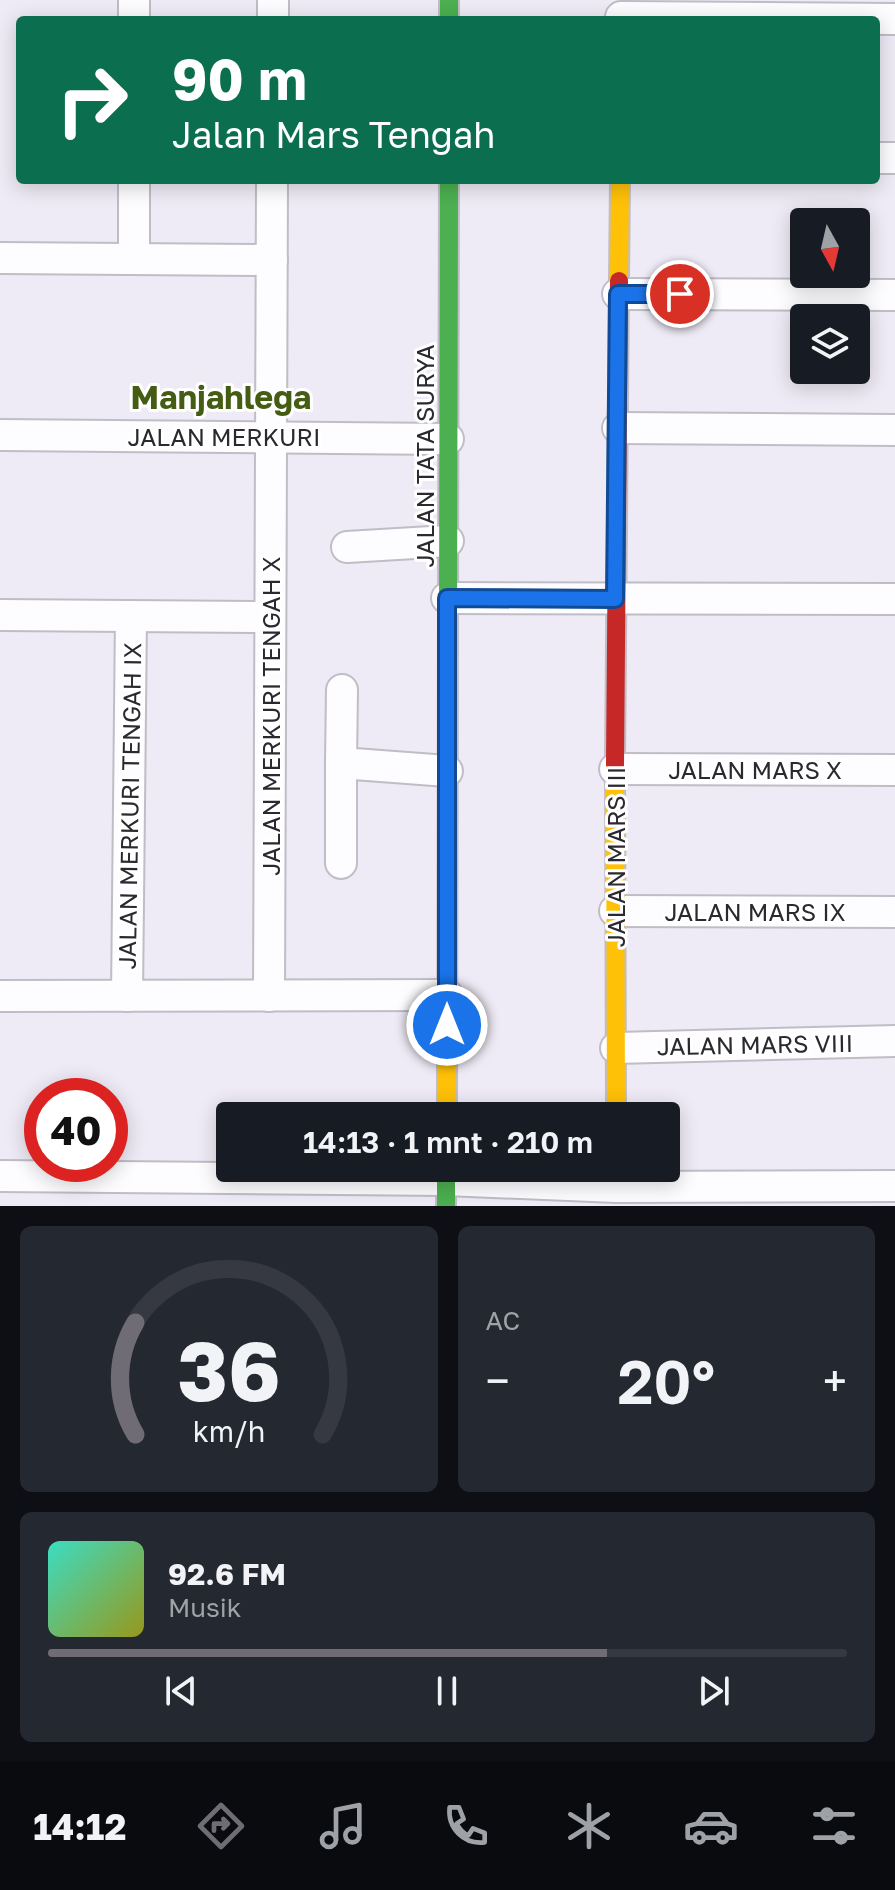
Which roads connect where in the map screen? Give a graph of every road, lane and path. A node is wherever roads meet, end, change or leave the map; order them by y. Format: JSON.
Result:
{"nodes":[{"id":1,"x":622,"y":12,"type":"edge"},
{"id":2,"x":778,"y":16,"type":"edge"},
{"id":3,"x":134,"y":184,"type":"edge"},
{"id":4,"x":272,"y":184,"type":"edge"},
{"id":5,"x":449,"y":184,"type":"edge"},
{"id":6,"x":620,"y":184,"type":"edge"},
{"id":7,"x":0,"y":258,"type":"edge"},
{"id":8,"x":134,"y":259,"type":"junction"},
{"id":9,"x":272,"y":260,"type":"junction"},
{"id":10,"x":618,"y":294,"type":"junction"},
{"id":11,"x":895,"y":295,"type":"edge"},
{"id":12,"x":618,"y":428,"type":"junction"},
{"id":13,"x":895,"y":430,"type":"edge"},
{"id":14,"x":0,"y":435,"type":"edge"},
{"id":15,"x":271,"y":436,"type":"junction"},
{"id":16,"x":448,"y":439,"type":"junction"},
{"id":17,"x":448,"y":541,"type":"junction"},
{"id":18,"x":347,"y":547,"type":"dead end"},
{"id":19,"x":447,"y":598,"type":"junction"},
{"id":20,"x":615,"y":599,"type":"junction"},
{"id":21,"x":895,"y":599,"type":"edge"},
{"id":22,"x":0,"y":615,"type":"edge"},
{"id":23,"x":131,"y":616,"type":"junction"},
{"id":24,"x":270,"y":617,"type":"junction"},
{"id":25,"x":342,"y":690,"type":"dead end"},
{"id":26,"x":341,"y":763,"type":"junction"},
{"id":27,"x":615,"y":769,"type":"junction"},
{"id":28,"x":895,"y":770,"type":"edge"},
{"id":29,"x":447,"y":771,"type":"junction"},
{"id":30,"x":341,"y":863,"type":"dead end"},
{"id":31,"x":615,"y":911,"type":"junction"},
{"id":32,"x":895,"y":912,"type":"edge"},
{"id":33,"x":447,"y":995,"type":"junction"},
{"id":34,"x":0,"y":996,"type":"edge"},
{"id":35,"x":127,"y":996,"type":"junction"},
{"id":36,"x":269,"y":996,"type":"junction"},
{"id":37,"x":895,"y":1041,"type":"edge"},
{"id":38,"x":616,"y":1048,"type":"junction"},
{"id":39,"x":447,"y":1102,"type":"edge"},
{"id":40,"x":616,"y":1102,"type":"edge"},
{"id":41,"x":0,"y":1176,"type":"edge"},
{"id":42,"x":446,"y":1185,"type":"edge"},
{"id":43,"x":895,"y":1186,"type":"edge"},
{"id":44,"x":616,"y":1187,"type":"edge"}],
"edges":[{"from":1,"to":2,"type":"street"},
{"from":3,"to":8,"type":"street"},
{"from":4,"to":9,"type":"street","name":"JALAN MERKURI TENGAH X"},
{"from":5,"to":16,"type":"street","name":"JALAN TATA SURYA"},
{"from":6,"to":10,"type":"street","name":"JALAN MARS III"},
{"from":7,"to":8,"type":"street"},
{"from":8,"to":9,"type":"street"},
{"from":9,"to":15,"type":"street","name":"JALAN MERKURI TENGAH X"},
{"from":10,"to":11,"type":"street"},
{"from":10,"to":12,"type":"street","name":"JALAN MARS III"},
{"from":12,"to":13,"type":"street"},
{"from":12,"to":20,"type":"street","name":"JALAN MARS III"},
{"from":14,"to":15,"type":"street","name":"JALAN MERKURI"},
{"from":15,"to":16,"type":"street","name":"JALAN MERKURI"},
{"from":15,"to":24,"type":"street","name":"JALAN MERKURI TENGAH X"},
{"from":16,"to":17,"type":"street","name":"JALAN TATA SURYA"},
{"from":17,"to":18,"type":"street"},
{"from":17,"to":19,"type":"street","name":"JALAN TATA SURYA"},
{"from":19,"to":20,"type":"street"},
{"from":19,"to":29,"type":"street","name":"JALAN TATA SURYA"},
{"from":20,"to":21,"type":"street"},
{"from":20,"to":27,"type":"street","name":"JALAN MARS III"},
{"from":22,"to":23,"type":"street"},
{"from":23,"to":24,"type":"street"},
{"from":23,"to":35,"type":"street","name":"JALAN MERKURI TENGAH IX"},
{"from":24,"to":36,"type":"street","name":"JALAN MERKURI TENGAH X"},
{"from":25,"to":26,"type":"street"},
{"from":26,"to":29,"type":"street"},
{"from":26,"to":30,"type":"street"},
{"from":27,"to":28,"type":"street","name":"JALAN MARS X"},
{"from":27,"to":31,"type":"street","name":"JALAN MARS III"},
{"from":29,"to":33,"type":"street","name":"JALAN TATA SURYA"},
{"from":31,"to":32,"type":"street","name":"JALAN MARS IX"},
{"from":31,"to":38,"type":"street","name":"JALAN MARS III"},
{"from":33,"to":36,"type":"street"},
{"from":33,"to":39,"type":"street","name":"JALAN TATA SURYA"},
{"from":34,"to":35,"type":"street"},
{"from":35,"to":36,"type":"street"},
{"from":37,"to":38,"type":"street","name":"JALAN MARS VIII"},
{"from":38,"to":40,"type":"street","name":"JALAN MARS III"},
{"from":41,"to":42,"type":"street"},
{"from":42,"to":44,"type":"street"},
{"from":43,"to":44,"type":"street"}]}
